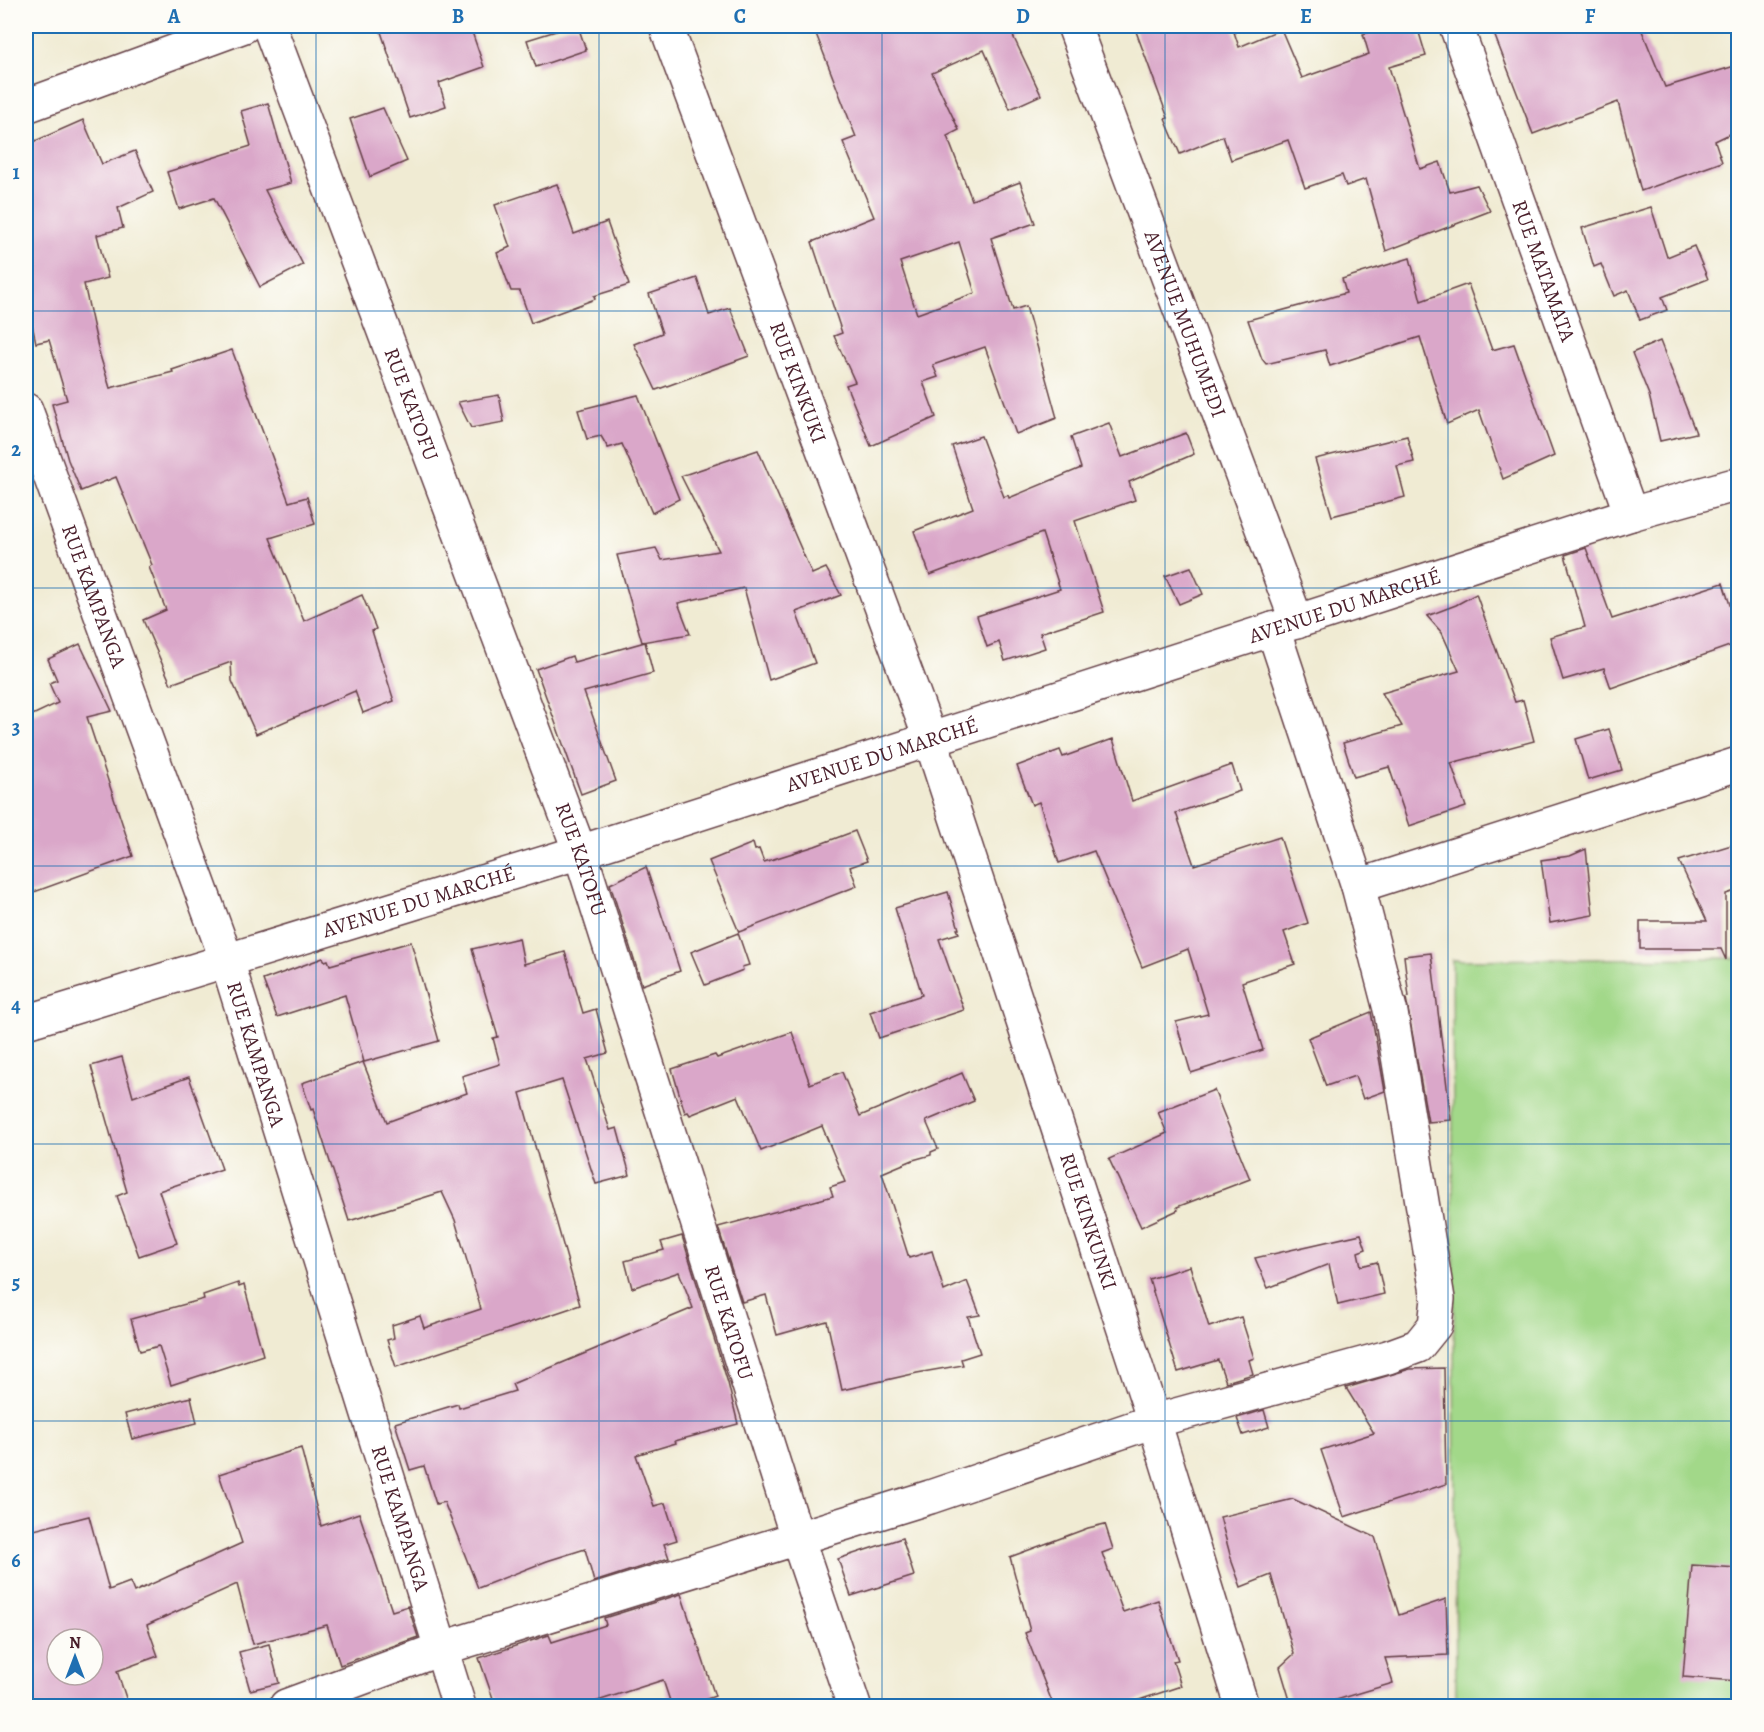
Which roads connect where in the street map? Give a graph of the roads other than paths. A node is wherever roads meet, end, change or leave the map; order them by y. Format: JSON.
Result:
{"nodes":[{"id":1,"x":244,"y":26,"type":"edge"},
{"id":2,"x":269,"y":26,"type":"edge"},
{"id":3,"x":666,"y":26,"type":"edge"},
{"id":4,"x":1074,"y":26,"type":"edge"},
{"id":5,"x":1456,"y":26,"type":"edge"},
{"id":6,"x":26,"y":106,"type":"edge"},
{"id":7,"x":26,"y":410,"type":"edge"},
{"id":8,"x":1738,"y":484,"type":"edge"},
{"id":9,"x":1631,"y":514,"type":"junction"},
{"id":10,"x":1285,"y":625,"type":"junction"},
{"id":11,"x":930,"y":738,"type":"junction"},
{"id":12,"x":1738,"y":764,"type":"edge"},
{"id":13,"x":580,"y":852,"type":"junction"},
{"id":14,"x":1358,"y":886,"type":"junction"},
{"id":15,"x":227,"y":961,"type":"junction"},
{"id":16,"x":26,"y":1022,"type":"edge"},
{"id":17,"x":1155,"y":1421,"type":"junction"},
{"id":18,"x":796,"y":1537,"type":"junction"},
{"id":19,"x":440,"y":1649,"type":"junction"},
{"id":20,"x":286,"y":1707,"type":"edge"},
{"id":21,"x":459,"y":1707,"type":"edge"},
{"id":22,"x":854,"y":1707,"type":"edge"},
{"id":23,"x":1242,"y":1707,"type":"edge"}],
"edges":[{"from":1,"to":6,"type":"street"},
{"from":2,"to":13,"type":"street","name":"RUE KATOFU"},
{"from":3,"to":11,"type":"street","name":"RUE KINKUKI"},
{"from":4,"to":10,"type":"street","name":"AVENUE MUHUMEDI"},
{"from":5,"to":9,"type":"street","name":"RUE MATAMATA"},
{"from":7,"to":15,"type":"street","name":"RUE KAMPANGA"},
{"from":8,"to":9,"type":"street","name":"AVENUE DU MARCHÉ"},
{"from":9,"to":10,"type":"street","name":"AVENUE DU MARCHÉ"},
{"from":10,"to":11,"type":"street","name":"AVENUE DU MARCHÉ"},
{"from":10,"to":14,"type":"street","name":"AVENUE MUHUMEDI"},
{"from":11,"to":13,"type":"street","name":"AVENUE DU MARCHÉ"},
{"from":11,"to":17,"type":"street","name":"RUE KINKUNKI"},
{"from":12,"to":14,"type":"street"},
{"from":13,"to":15,"type":"street","name":"AVENUE DU MARCHÉ"},
{"from":13,"to":18,"type":"street","name":"RUE KATOFU"},
{"from":14,"to":17,"type":"street","name":"AVENUE MUHUMEDI"},
{"from":15,"to":16,"type":"street","name":"AVENUE DU MARCHÉ"},
{"from":15,"to":19,"type":"street","name":"RUE KAMPANGA"},
{"from":17,"to":18,"type":"street","name":"AVENUE MUHUMEDI"},
{"from":17,"to":23,"type":"street","name":"RUE KINKUNKI"},
{"from":18,"to":19,"type":"street","name":"AVENUE MUHUMEDI"},
{"from":18,"to":22,"type":"street","name":"RUE KATOFU"},
{"from":19,"to":20,"type":"street","name":"AVENUE MUHUMEDI"},
{"from":19,"to":21,"type":"street","name":"RUE KAMPANGA"}]}
